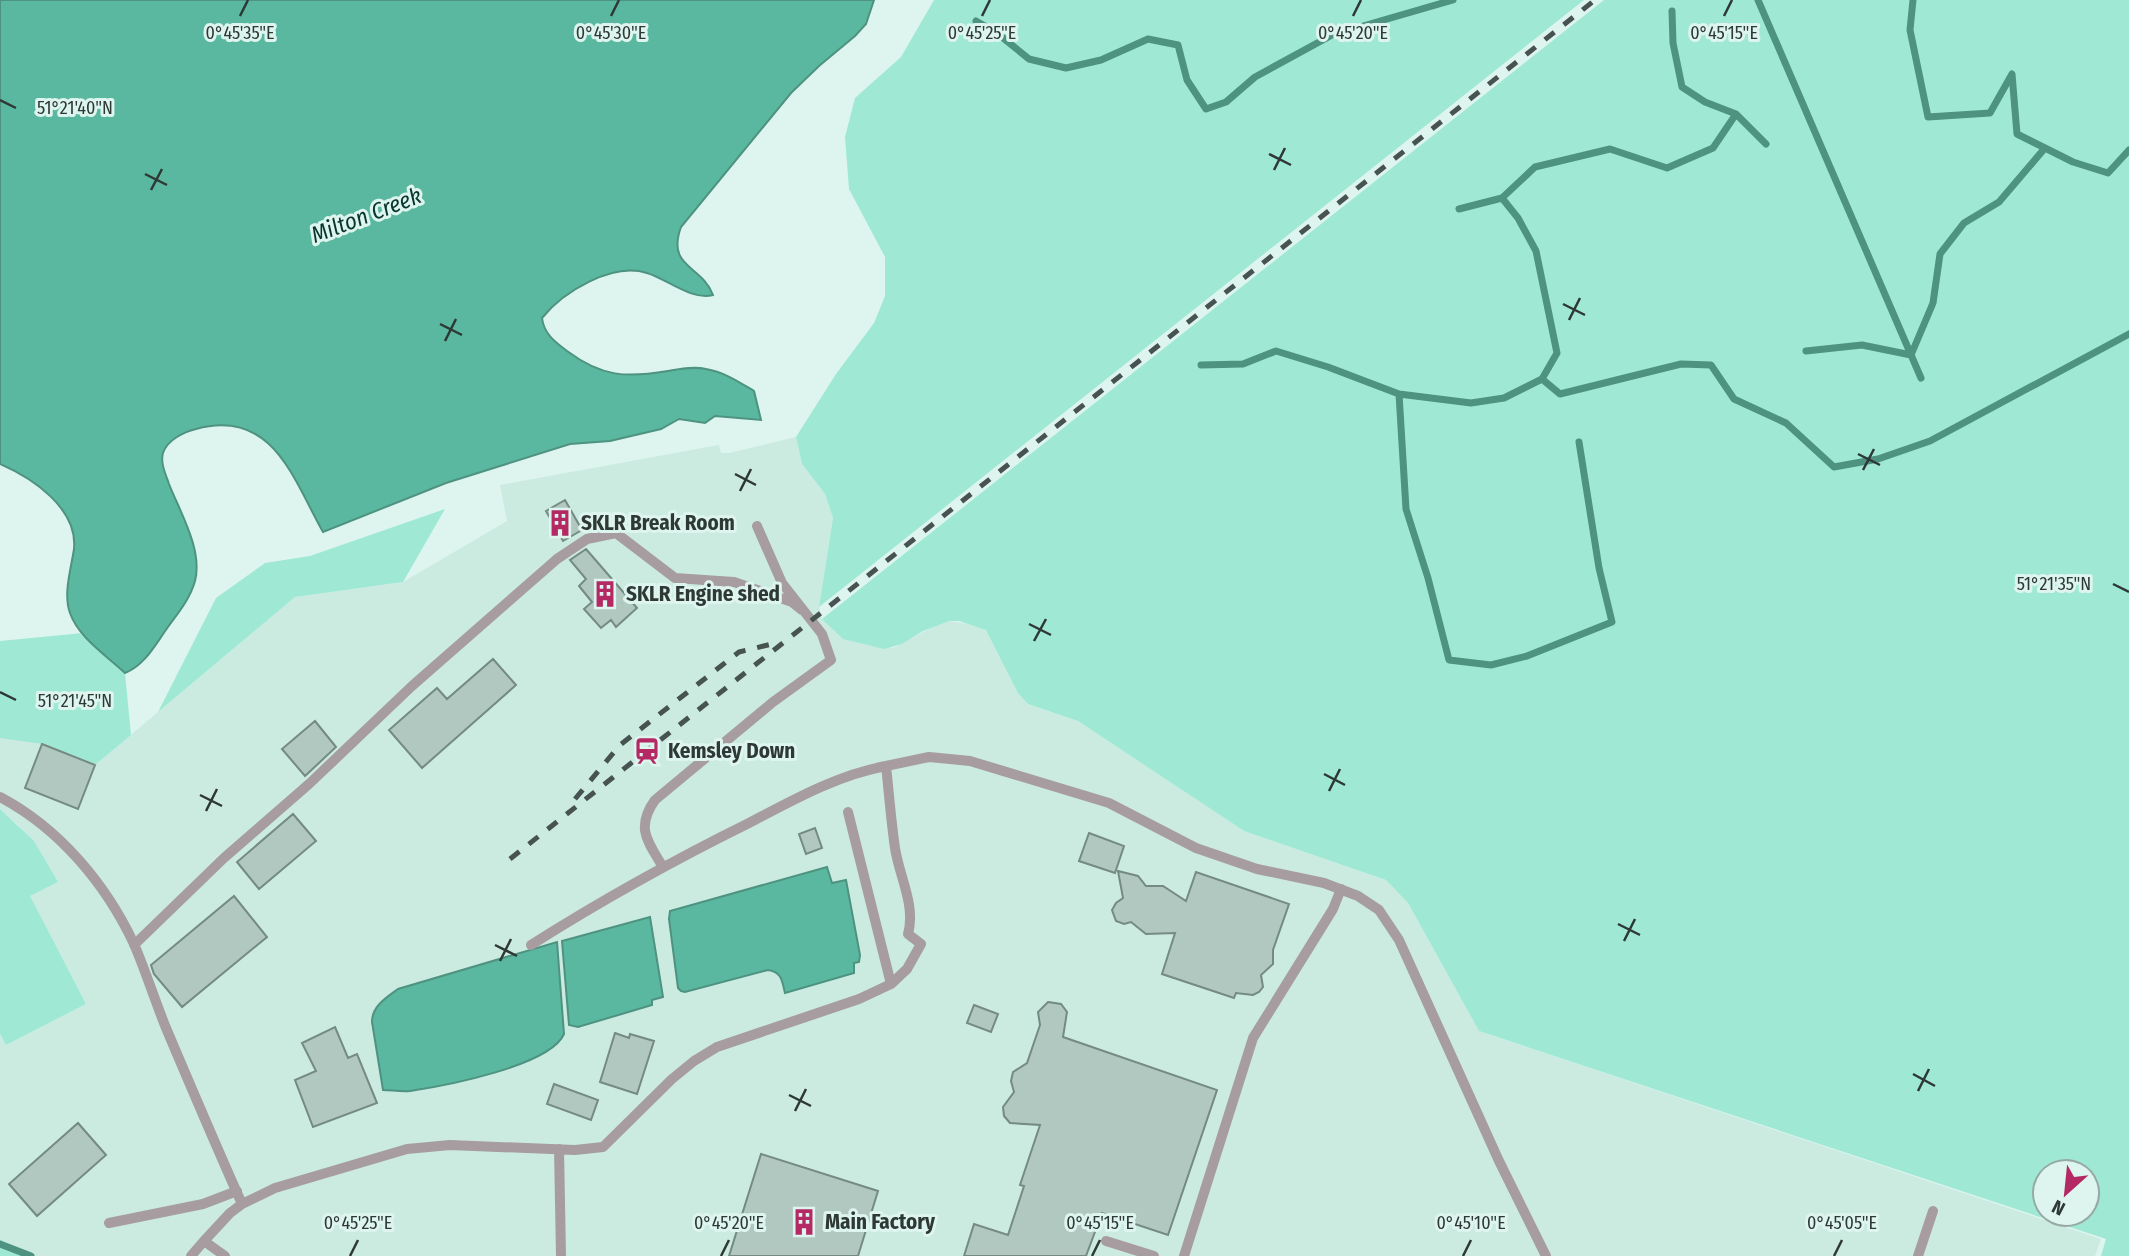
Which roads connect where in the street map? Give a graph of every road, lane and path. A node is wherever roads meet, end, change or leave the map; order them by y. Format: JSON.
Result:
{"nodes":[{"id":1,"x":757,"y":526,"type":"dead end"},
{"id":2,"x":802,"y":610,"type":"junction"},
{"id":3,"x":886,"y":766,"type":"junction"},
{"id":4,"x":0,"y":797,"type":"edge"},
{"id":5,"x":848,"y":812,"type":"dead end"},
{"id":6,"x":663,"y":867,"type":"junction"},
{"id":7,"x":1340,"y":889,"type":"junction"},
{"id":8,"x":134,"y":945,"type":"junction"},
{"id":9,"x":531,"y":945,"type":"dead end"},
{"id":10,"x":891,"y":984,"type":"junction"},
{"id":11,"x":559,"y":1149,"type":"junction"},
{"id":12,"x":237,"y":1191,"type":"junction"},
{"id":13,"x":242,"y":1204,"type":"junction"},
{"id":14,"x":1933,"y":1211,"type":"dead end"},
{"id":15,"x":109,"y":1223,"type":"dead end"},
{"id":16,"x":204,"y":1241,"type":"junction"},
{"id":17,"x":1106,"y":1241,"type":"dead end"},
{"id":18,"x":191,"y":1256,"type":"edge"},
{"id":19,"x":225,"y":1256,"type":"edge"},
{"id":20,"x":561,"y":1256,"type":"edge"},
{"id":21,"x":1154,"y":1256,"type":"edge"},
{"id":22,"x":1184,"y":1256,"type":"edge"},
{"id":23,"x":1546,"y":1256,"type":"edge"},
{"id":24,"x":1918,"y":1256,"type":"edge"}],
"edges":[{"from":1,"to":2,"type":"lane"},
{"from":2,"to":6,"type":"lane"},
{"from":2,"to":8,"type":"lane"},
{"from":3,"to":6,"type":"lane"},
{"from":3,"to":7,"type":"lane"},
{"from":3,"to":10,"type":"lane"},
{"from":4,"to":8,"type":"lane"},
{"from":5,"to":10,"type":"lane"},
{"from":6,"to":9,"type":"lane"},
{"from":7,"to":22,"type":"lane"},
{"from":7,"to":23,"type":"lane"},
{"from":8,"to":12,"type":"lane"},
{"from":10,"to":11,"type":"lane"},
{"from":11,"to":13,"type":"lane"},
{"from":11,"to":20,"type":"lane"},
{"from":12,"to":13,"type":"lane"},
{"from":12,"to":15,"type":"lane"},
{"from":13,"to":16,"type":"lane"},
{"from":14,"to":24,"type":"lane"},
{"from":16,"to":18,"type":"lane"},
{"from":16,"to":19,"type":"lane"},
{"from":17,"to":21,"type":"lane"}]}
